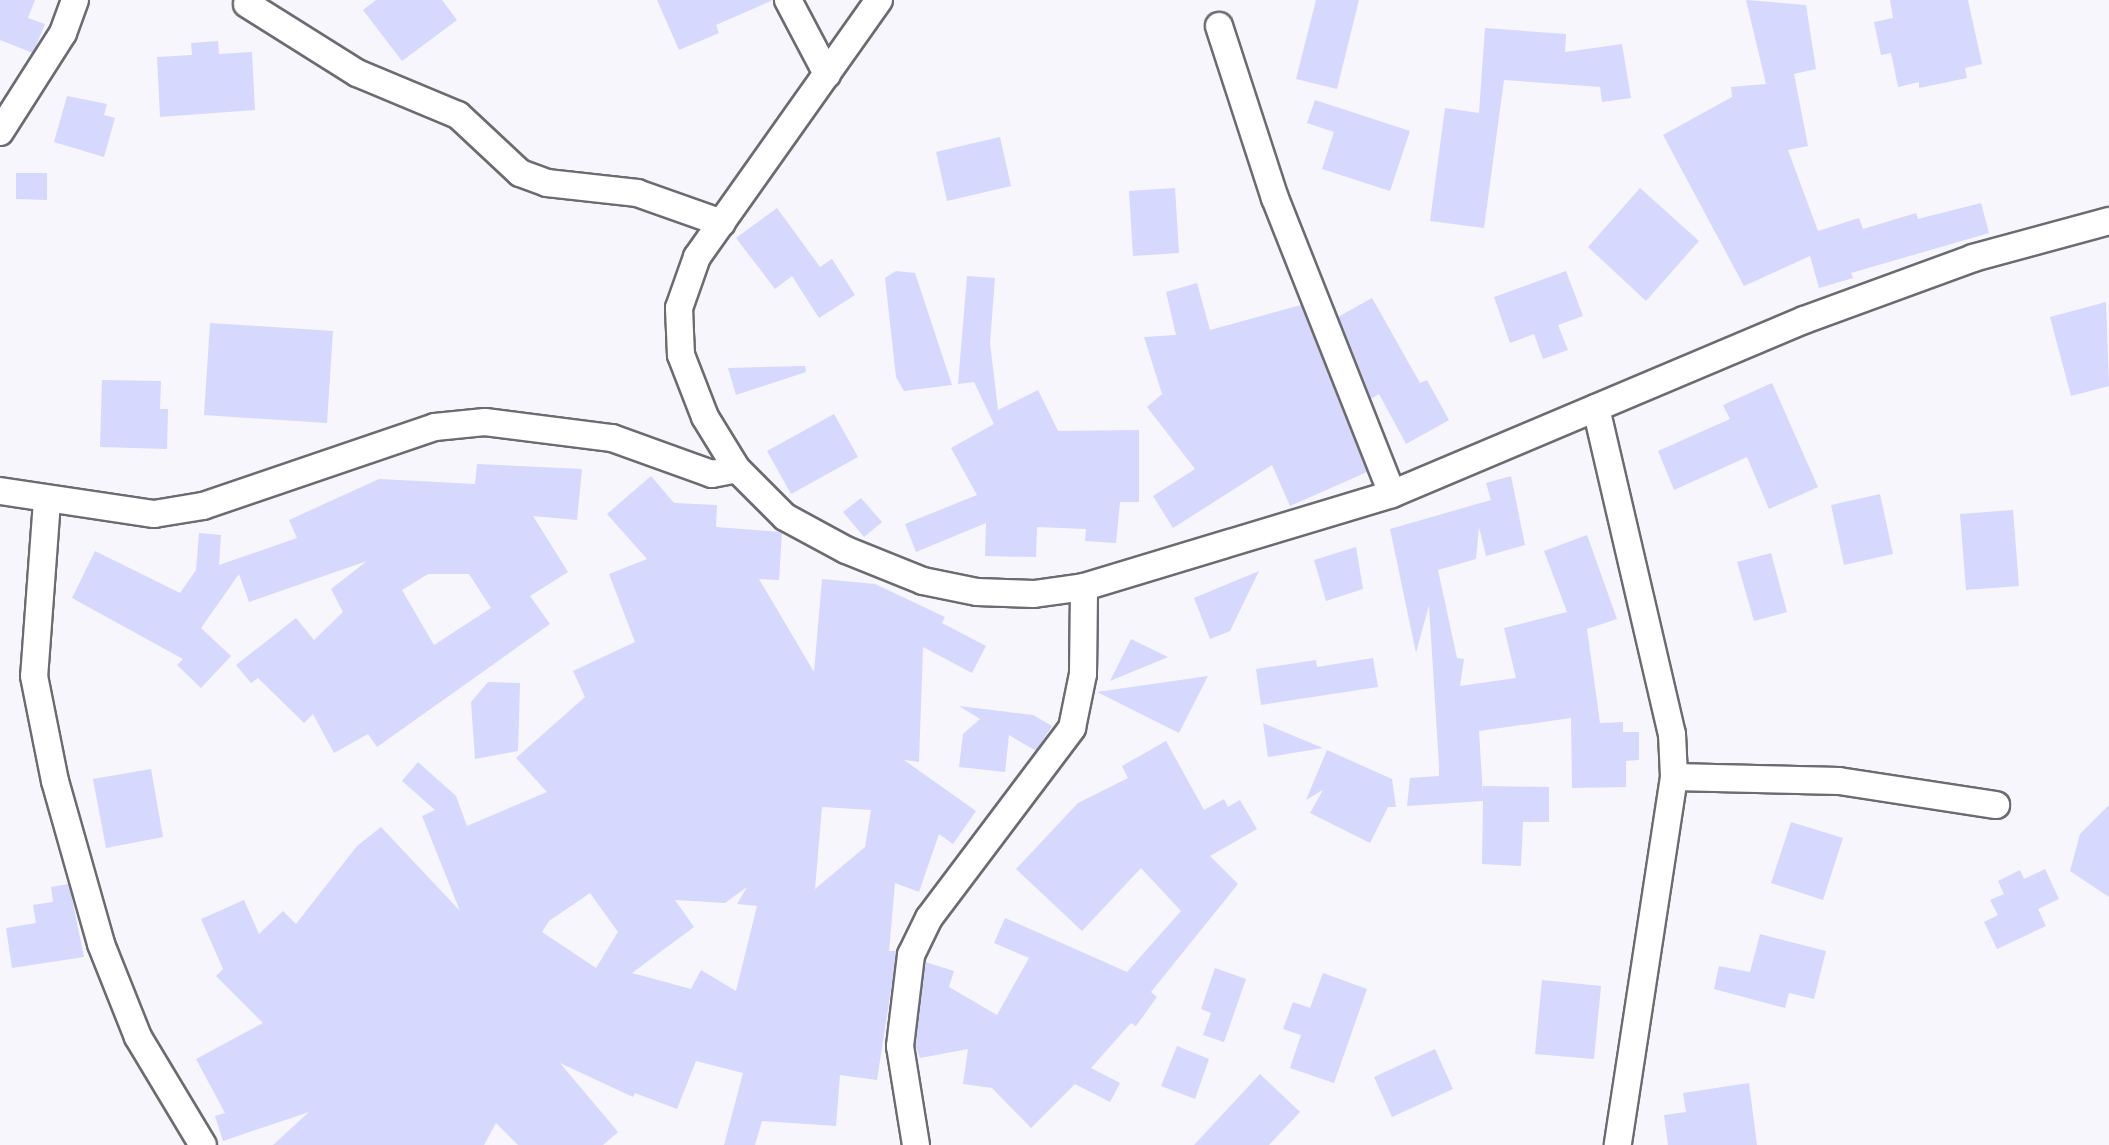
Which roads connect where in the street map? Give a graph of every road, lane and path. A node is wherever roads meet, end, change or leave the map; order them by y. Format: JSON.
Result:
{"nodes":[{"id":1,"x":75,"y":0,"type":"edge"},
{"id":2,"x":788,"y":0,"type":"edge"},
{"id":3,"x":879,"y":0,"type":"edge"},
{"id":4,"x":246,"y":4,"type":"dead end"},
{"id":5,"x":1219,"y":26,"type":"dead end"},
{"id":6,"x":827,"y":74,"type":"junction"},
{"id":7,"x":0,"y":132,"type":"edge"},
{"id":8,"x":2109,"y":221,"type":"edge"},
{"id":9,"x":722,"y":223,"type":"junction"},
{"id":10,"x":1596,"y":408,"type":"junction"},
{"id":11,"x":737,"y":469,"type":"junction"},
{"id":12,"x":0,"y":491,"type":"edge"},
{"id":13,"x":1392,"y":494,"type":"junction"},
{"id":14,"x":46,"y":501,"type":"junction"},
{"id":15,"x":1084,"y":587,"type":"junction"},
{"id":16,"x":1674,"y":777,"type":"junction"},
{"id":17,"x":1996,"y":805,"type":"dead end"},
{"id":18,"x":203,"y":1145,"type":"edge"},
{"id":19,"x":916,"y":1145,"type":"edge"},
{"id":20,"x":1618,"y":1145,"type":"edge"}],
"edges":[{"from":1,"to":7,"type":"street"},
{"from":2,"to":6,"type":"street"},
{"from":3,"to":6,"type":"street"},
{"from":4,"to":9,"type":"street"},
{"from":5,"to":13,"type":"street"},
{"from":6,"to":9,"type":"street"},
{"from":8,"to":10,"type":"street"},
{"from":9,"to":11,"type":"street"},
{"from":10,"to":13,"type":"street"},
{"from":10,"to":16,"type":"street"},
{"from":11,"to":14,"type":"street"},
{"from":11,"to":15,"type":"street"},
{"from":12,"to":14,"type":"street"},
{"from":13,"to":15,"type":"street"},
{"from":14,"to":18,"type":"street"},
{"from":15,"to":19,"type":"street"},
{"from":16,"to":17,"type":"street"},
{"from":16,"to":20,"type":"street"}]}
